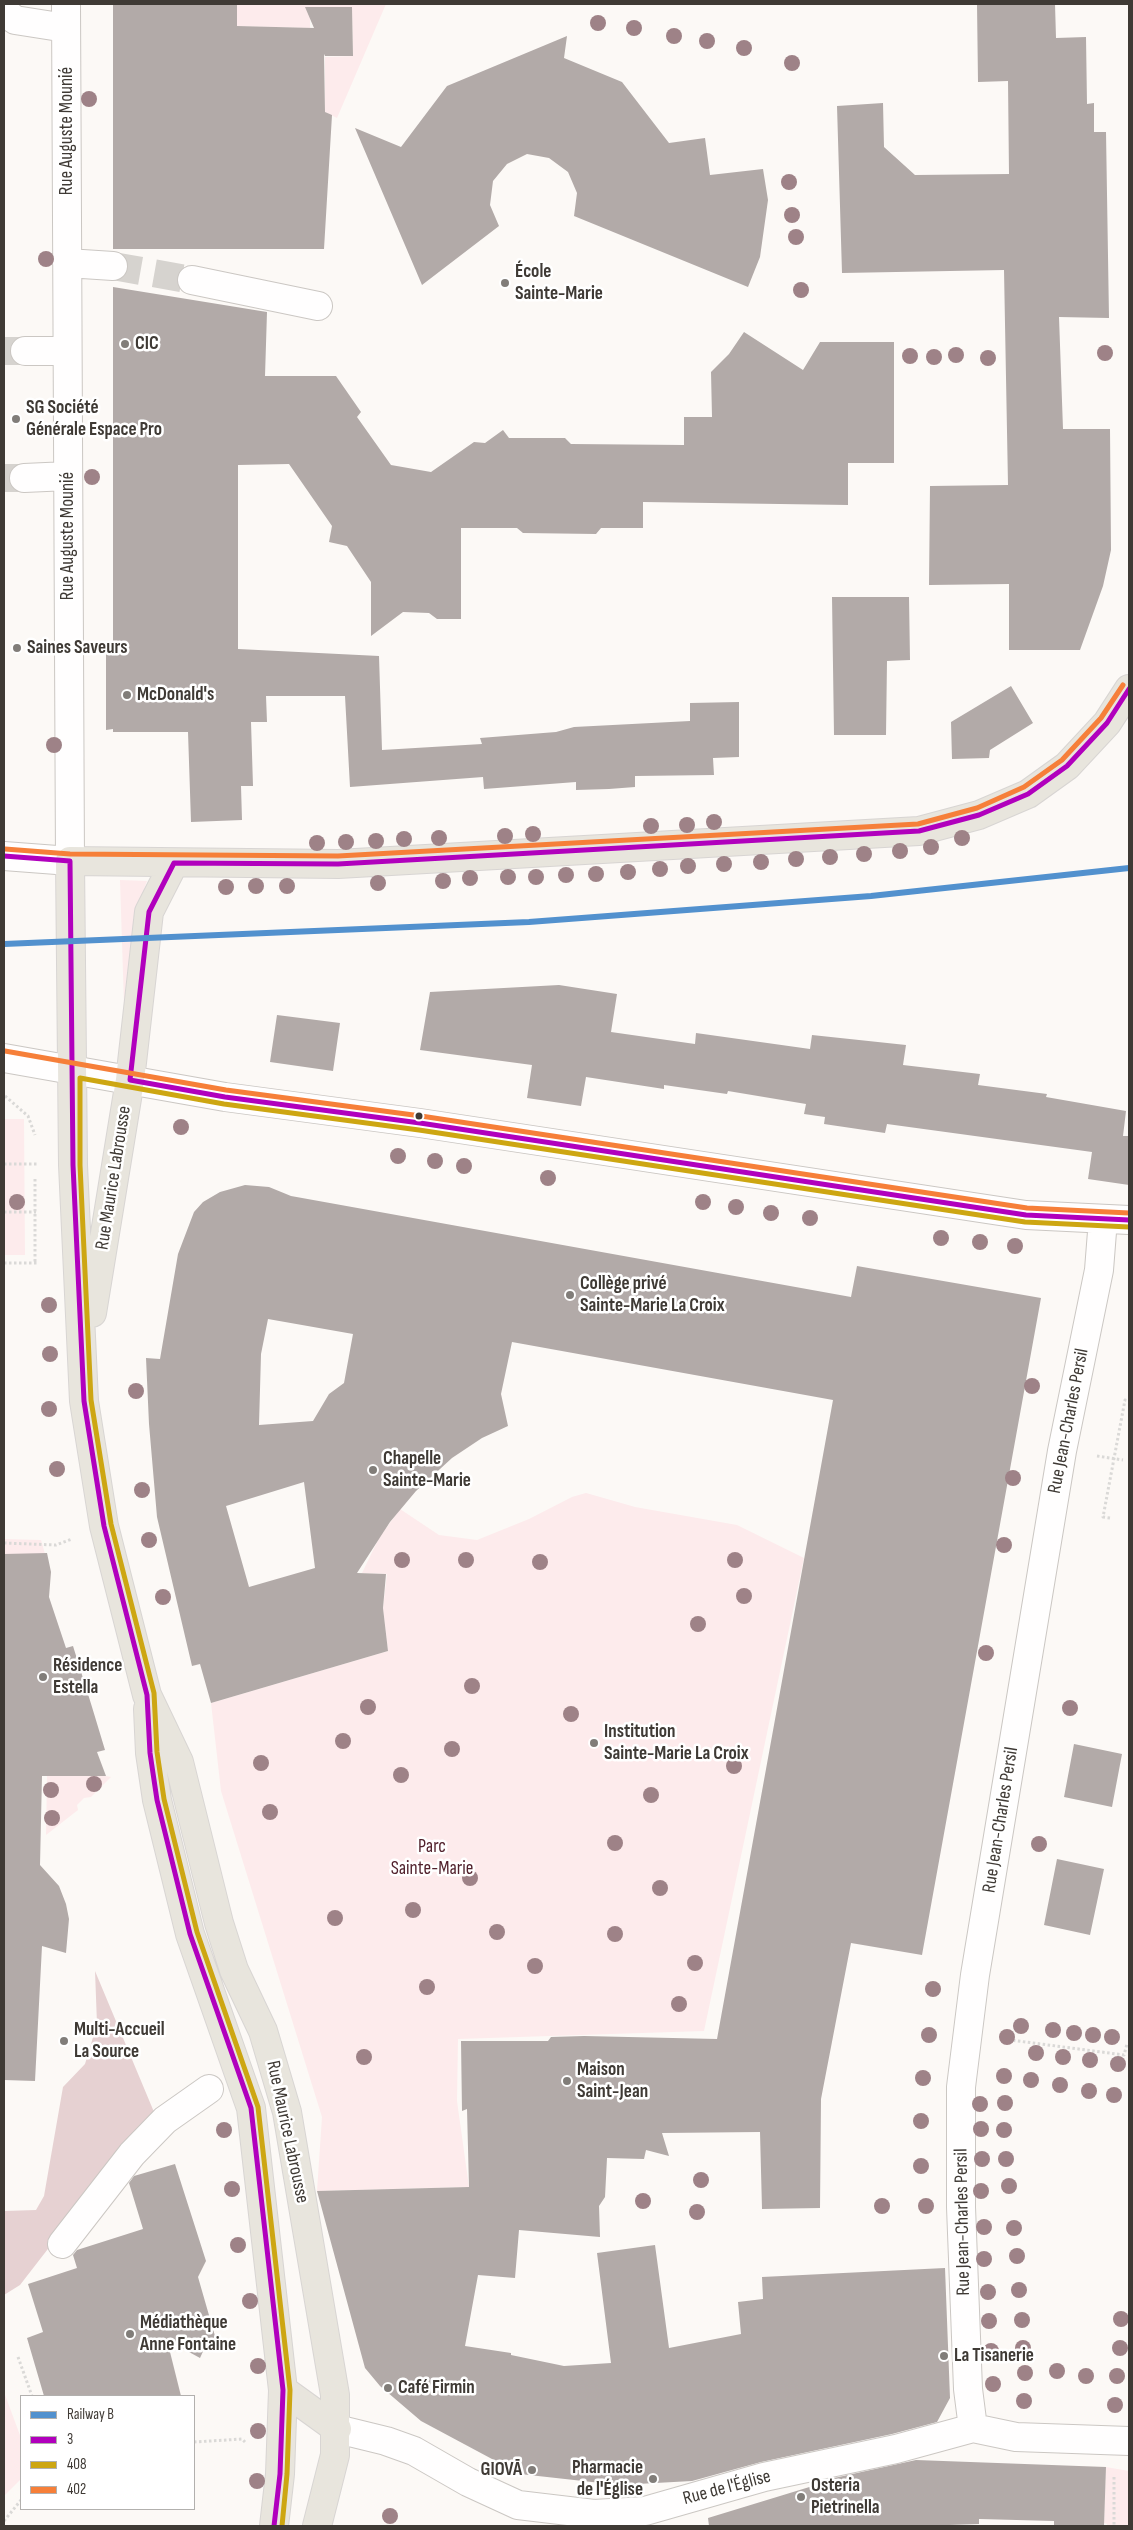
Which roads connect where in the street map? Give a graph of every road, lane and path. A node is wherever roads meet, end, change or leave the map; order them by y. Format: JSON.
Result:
{"nodes":[{"id":1,"x":4,"y":11,"type":"edge"},
{"id":2,"x":66,"y":16,"type":"edge"},
{"id":3,"x":67,"y":263,"type":"junction"},
{"id":4,"x":113,"y":266,"type":"tunnel mouth"},
{"id":5,"x":192,"y":280,"type":"tunnel mouth"},
{"id":6,"x":318,"y":306,"type":"dead end"},
{"id":7,"x":25,"y":351,"type":"tunnel mouth"},
{"id":8,"x":67,"y":351,"type":"junction"},
{"id":9,"x":68,"y":476,"type":"junction"},
{"id":10,"x":24,"y":478,"type":"tunnel mouth"},
{"id":11,"x":1129,"y":689,"type":"edge"},
{"id":12,"x":4,"y":856,"type":"edge"},
{"id":13,"x":70,"y":861,"type":"junction"},
{"id":14,"x":174,"y":863,"type":"junction"},
{"id":15,"x":4,"y":1058,"type":"edge"},
{"id":16,"x":72,"y":1069,"type":"junction"},
{"id":17,"x":130,"y":1080,"type":"junction"},
{"id":18,"x":4,"y":1095,"type":"edge"},
{"id":19,"x":35,"y":1141,"type":"dead end"},
{"id":20,"x":35,"y":1156,"type":"dead end"},
{"id":21,"x":4,"y":1164,"type":"edge"},
{"id":22,"x":35,"y":1164,"type":"junction"},
{"id":23,"x":44,"y":1164,"type":"dead end"},
{"id":24,"x":4,"y":1212,"type":"edge"},
{"id":25,"x":36,"y":1212,"type":"junction"},
{"id":26,"x":1116,"y":1219,"type":"edge"},
{"id":27,"x":4,"y":1263,"type":"edge"},
{"id":28,"x":36,"y":1263,"type":"junction"},
{"id":29,"x":45,"y":1263,"type":"dead end"},
{"id":30,"x":84,"y":1366,"type":"junction"},
{"id":31,"x":1129,"y":1401,"type":"edge"},
{"id":32,"x":1101,"y":1456,"type":"dead end"},
{"id":33,"x":1114,"y":1459,"type":"junction"},
{"id":34,"x":1123,"y":1460,"type":"dead end"},
{"id":35,"x":1110,"y":1518,"type":"dead end"},
{"id":36,"x":104,"y":1526,"type":"junction"},
{"id":37,"x":4,"y":1543,"type":"edge"},
{"id":38,"x":147,"y":1695,"type":"junction"},
{"id":39,"x":968,"y":2034,"type":"junction"},
{"id":40,"x":1129,"y":2045,"type":"edge"},
{"id":41,"x":209,"y":2089,"type":"dead end"},
{"id":42,"x":62,"y":2244,"type":"dead end"},
{"id":43,"x":18,"y":2357,"type":"dead end"},
{"id":44,"x":282,"y":2390,"type":"junction"},
{"id":45,"x":32,"y":2395,"type":"edge"},
{"id":46,"x":973,"y":2428,"type":"junction"},
{"id":47,"x":337,"y":2429,"type":"junction"},
{"id":48,"x":242,"y":2439,"type":"dead end"},
{"id":49,"x":1129,"y":2441,"type":"edge"},
{"id":50,"x":195,"y":2442,"type":"edge"},
{"id":51,"x":20,"y":2501,"type":"edge"},
{"id":52,"x":1114,"y":2511,"type":"dead end"},
{"id":53,"x":594,"y":2520,"type":"edge"},
{"id":54,"x":4,"y":2521,"type":"edge"},
{"id":55,"x":274,"y":2526,"type":"edge"},
{"id":56,"x":318,"y":2526,"type":"edge"},
{"id":57,"x":1114,"y":2526,"type":"edge"}],
"edges":[{"from":1,"to":2,"type":"street"},
{"from":2,"to":3,"type":"street","name":"Rue Auguste Mounié"},
{"from":3,"to":4,"type":"street"},
{"from":3,"to":8,"type":"street","name":"Rue Auguste Mounié"},
{"from":5,"to":6,"type":"street"},
{"from":7,"to":8,"type":"street"},
{"from":8,"to":9,"type":"street","name":"Rue Auguste Mounié"},
{"from":9,"to":10,"type":"street"},
{"from":9,"to":13,"type":"street","name":"Rue Auguste Mounié"},
{"from":11,"to":14,"type":"main road"},
{"from":12,"to":13,"type":"street"},
{"from":13,"to":14,"type":"main road"},
{"from":13,"to":16,"type":"main road","name":"Rue Auguste Mounié"},
{"from":14,"to":17,"type":"main road","name":"Rue Maurice Labrousse"},
{"from":15,"to":16,"type":"street"},
{"from":16,"to":17,"type":"street"},
{"from":16,"to":30,"type":"main road","name":"Rue Maurice Labrousse"},
{"from":17,"to":26,"type":"street"},
{"from":17,"to":30,"type":"main road","name":"Rue Maurice Labrousse"},
{"from":18,"to":19,"type":"path"},
{"from":20,"to":22,"type":"path"},
{"from":21,"to":22,"type":"path"},
{"from":22,"to":23,"type":"path"},
{"from":22,"to":25,"type":"path"},
{"from":24,"to":25,"type":"path"},
{"from":25,"to":28,"type":"path"},
{"from":26,"to":39,"type":"street","name":"Rue Jean-Charles Persil"},
{"from":27,"to":28,"type":"path"},
{"from":28,"to":29,"type":"path"},
{"from":30,"to":36,"type":"main road","name":"Rue Maurice Labrousse"},
{"from":31,"to":33,"type":"path"},
{"from":32,"to":33,"type":"path"},
{"from":33,"to":34,"type":"path"},
{"from":33,"to":35,"type":"path"},
{"from":36,"to":37,"type":"path"},
{"from":36,"to":38,"type":"main road","name":"Rue Maurice Labrousse"},
{"from":38,"to":44,"type":"main road","name":"Rue Maurice Labrousse"},
{"from":38,"to":47,"type":"main road","name":"Rue Maurice Labrousse"},
{"from":39,"to":40,"type":"path"},
{"from":39,"to":46,"type":"street","name":"Rue Jean-Charles Persil"},
{"from":41,"to":42,"type":"street"},
{"from":43,"to":45,"type":"path"},
{"from":44,"to":47,"type":"main road"},
{"from":44,"to":55,"type":"main road","name":"Rue Maurice Labrousse"},
{"from":46,"to":49,"type":"street","name":"Rue de l'Église"},
{"from":46,"to":53,"type":"street","name":"Rue de l'Église"},
{"from":47,"to":53,"type":"street","name":"Rue de l'Église"},
{"from":47,"to":56,"type":"main road","name":"Rue Maurice Labrousse"},
{"from":48,"to":50,"type":"path"},
{"from":51,"to":54,"type":"path"},
{"from":52,"to":57,"type":"path"}]}
